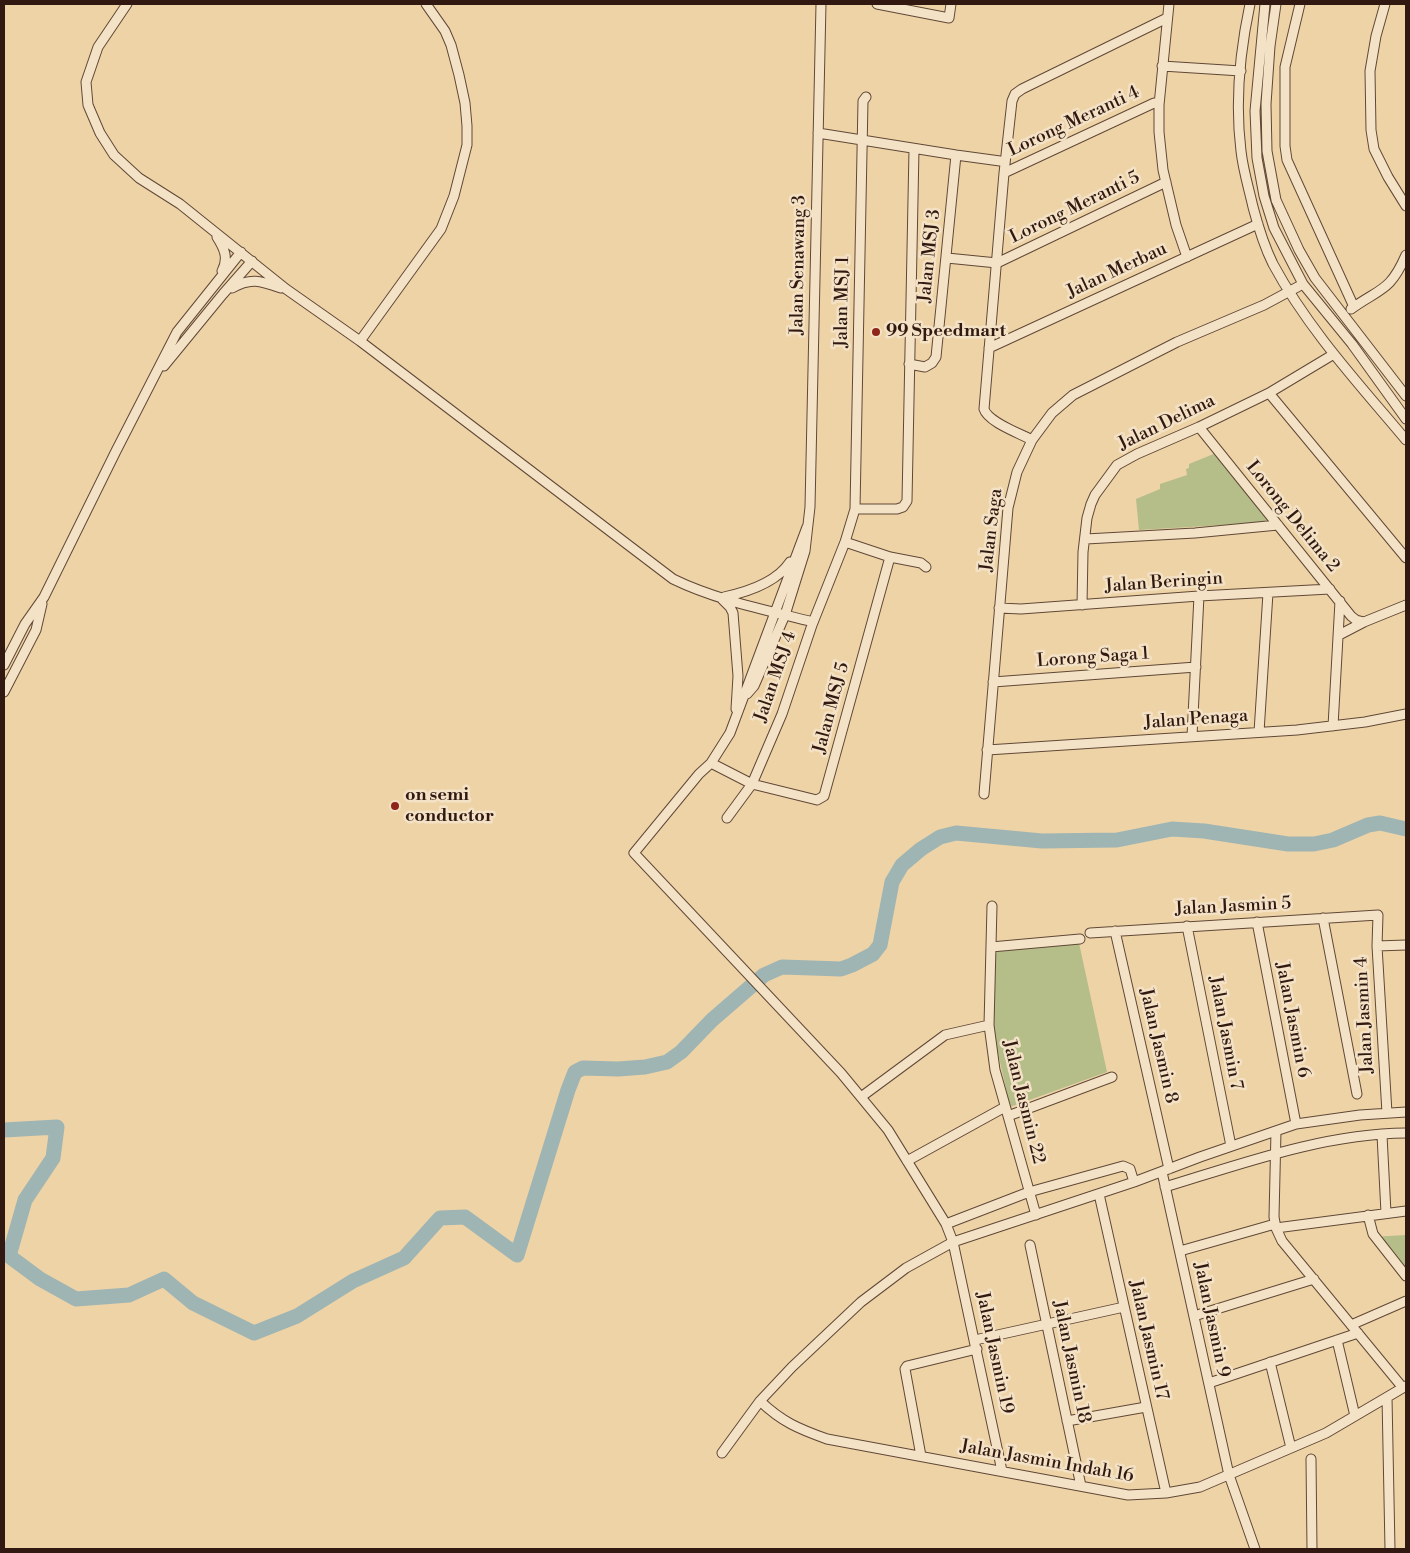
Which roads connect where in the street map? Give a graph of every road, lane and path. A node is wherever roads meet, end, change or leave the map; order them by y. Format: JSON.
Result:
{"nodes":[{"id":1,"x":127,"y":4,"type":"edge"},
{"id":2,"x":426,"y":4,"type":"edge"},
{"id":3,"x":821,"y":4,"type":"edge"},
{"id":4,"x":876,"y":4,"type":"edge"},
{"id":5,"x":951,"y":4,"type":"edge"},
{"id":6,"x":1169,"y":4,"type":"edge"},
{"id":7,"x":1250,"y":4,"type":"edge"},
{"id":8,"x":1265,"y":4,"type":"edge"},
{"id":9,"x":1276,"y":4,"type":"edge"},
{"id":10,"x":1300,"y":4,"type":"edge"},
{"id":11,"x":1385,"y":4,"type":"edge"},
{"id":12,"x":903,"y":6,"type":"edge"},
{"id":13,"x":1166,"y":18,"type":"junction"},
{"id":14,"x":1162,"y":66,"type":"junction"},
{"id":15,"x":1241,"y":71,"type":"junction"},
{"id":16,"x":866,"y":97,"type":"dead end"},
{"id":17,"x":1159,"y":103,"type":"junction"},
{"id":18,"x":818,"y":133,"type":"junction"},
{"id":19,"x":862,"y":139,"type":"junction"},
{"id":20,"x":914,"y":149,"type":"junction"},
{"id":21,"x":956,"y":155,"type":"junction"},
{"id":22,"x":1000,"y":161,"type":"dead end"},
{"id":23,"x":1004,"y":173,"type":"junction"},
{"id":24,"x":1166,"y":182,"type":"junction"},
{"id":25,"x":1406,"y":206,"type":"edge"},
{"id":26,"x":1258,"y":224,"type":"junction"},
{"id":27,"x":213,"y":231,"type":"junction"},
{"id":28,"x":241,"y":252,"type":"junction"},
{"id":29,"x":1406,"y":256,"type":"edge"},
{"id":30,"x":1187,"y":257,"type":"junction"},
{"id":31,"x":947,"y":258,"type":"junction"},
{"id":32,"x":252,"y":262,"type":"junction"},
{"id":33,"x":997,"y":263,"type":"junction"},
{"id":34,"x":1303,"y":284,"type":"junction"},
{"id":35,"x":286,"y":289,"type":"junction"},
{"id":36,"x":1290,"y":292,"type":"junction"},
{"id":37,"x":222,"y":294,"type":"junction"},
{"id":38,"x":204,"y":298,"type":"junction"},
{"id":39,"x":1354,"y":307,"type":"junction"},
{"id":40,"x":1344,"y":314,"type":"junction"},
{"id":41,"x":360,"y":341,"type":"junction"},
{"id":42,"x":989,"y":348,"type":"junction"},
{"id":43,"x":1334,"y":354,"type":"junction"},
{"id":44,"x":909,"y":364,"type":"junction"},
{"id":45,"x":154,"y":378,"type":"junction"},
{"id":46,"x":1269,"y":393,"type":"junction"},
{"id":47,"x":1406,"y":396,"type":"edge"},
{"id":48,"x":1406,"y":419,"type":"edge"},
{"id":49,"x":1199,"y":428,"type":"junction"},
{"id":50,"x":1032,"y":440,"type":"junction"},
{"id":51,"x":1406,"y":440,"type":"edge"},
{"id":52,"x":855,"y":509,"type":"junction"},
{"id":53,"x":1278,"y":525,"type":"junction"},
{"id":54,"x":808,"y":526,"type":"junction"},
{"id":55,"x":1086,"y":539,"type":"junction"},
{"id":56,"x":845,"y":542,"type":"junction"},
{"id":57,"x":798,"y":549,"type":"junction"},
{"id":58,"x":890,"y":557,"type":"junction"},
{"id":59,"x":1406,"y":558,"type":"edge"},
{"id":60,"x":926,"y":566,"type":"dead end"},
{"id":61,"x":1330,"y":589,"type":"junction"},
{"id":62,"x":1268,"y":593,"type":"junction"},
{"id":63,"x":1200,"y":596,"type":"junction"},
{"id":64,"x":44,"y":597,"type":"junction"},
{"id":65,"x":721,"y":597,"type":"junction"},
{"id":66,"x":1340,"y":601,"type":"junction"},
{"id":67,"x":1082,"y":605,"type":"junction"},
{"id":68,"x":1406,"y":605,"type":"edge"},
{"id":69,"x":1000,"y":608,"type":"junction"},
{"id":70,"x":774,"y":612,"type":"junction"},
{"id":71,"x":785,"y":615,"type":"junction"},
{"id":72,"x":813,"y":622,"type":"junction"},
{"id":73,"x":1364,"y":622,"type":"junction"},
{"id":74,"x":1339,"y":635,"type":"junction"},
{"id":75,"x":4,"y":666,"type":"edge"},
{"id":76,"x":1196,"y":667,"type":"junction"},
{"id":77,"x":993,"y":682,"type":"junction"},
{"id":78,"x":4,"y":692,"type":"edge"},
{"id":79,"x":743,"y":701,"type":"junction"},
{"id":80,"x":1406,"y":714,"type":"edge"},
{"id":81,"x":1333,"y":726,"type":"junction"},
{"id":82,"x":1259,"y":732,"type":"junction"},
{"id":83,"x":730,"y":733,"type":"junction"},
{"id":84,"x":1192,"y":736,"type":"junction"},
{"id":85,"x":987,"y":750,"type":"junction"},
{"id":86,"x":711,"y":763,"type":"junction"},
{"id":87,"x":752,"y":784,"type":"junction"},
{"id":88,"x":984,"y":794,"type":"dead end"},
{"id":89,"x":727,"y":818,"type":"dead end"},
{"id":90,"x":992,"y":906,"type":"dead end"},
{"id":91,"x":1378,"y":914,"type":"joint"},
{"id":92,"x":1323,"y":918,"type":"junction"},
{"id":93,"x":1257,"y":922,"type":"junction"},
{"id":94,"x":1186,"y":926,"type":"junction"},
{"id":95,"x":1115,"y":931,"type":"junction"},
{"id":96,"x":1090,"y":933,"type":"dead end"},
{"id":97,"x":1080,"y":939,"type":"dead end"},
{"id":98,"x":1406,"y":945,"type":"edge"},
{"id":99,"x":1377,"y":946,"type":"junction"},
{"id":100,"x":991,"y":947,"type":"junction"},
{"id":101,"x":989,"y":1025,"type":"junction"},
{"id":102,"x":1112,"y":1077,"type":"dead end"},
{"id":103,"x":1357,"y":1094,"type":"dead end"},
{"id":104,"x":861,"y":1097,"type":"junction"},
{"id":105,"x":1006,"y":1111,"type":"junction"},
{"id":106,"x":1406,"y":1112,"type":"edge"},
{"id":107,"x":1387,"y":1113,"type":"junction"},
{"id":108,"x":1296,"y":1124,"type":"junction"},
{"id":109,"x":1276,"y":1131,"type":"junction"},
{"id":110,"x":1406,"y":1133,"type":"edge"},
{"id":111,"x":1382,"y":1134,"type":"junction"},
{"id":112,"x":1231,"y":1146,"type":"junction"},
{"id":113,"x":1276,"y":1153,"type":"junction"},
{"id":114,"x":907,"y":1161,"type":"junction"},
{"id":115,"x":1165,"y":1170,"type":"junction"},
{"id":116,"x":1134,"y":1182,"type":"junction"},
{"id":117,"x":1165,"y":1187,"type":"junction"},
{"id":118,"x":1029,"y":1192,"type":"junction"},
{"id":119,"x":1099,"y":1194,"type":"junction"},
{"id":120,"x":1406,"y":1211,"type":"edge"},
{"id":121,"x":1386,"y":1213,"type":"junction"},
{"id":122,"x":1036,"y":1215,"type":"junction"},
{"id":123,"x":1368,"y":1215,"type":"junction"},
{"id":124,"x":946,"y":1224,"type":"junction"},
{"id":125,"x":1275,"y":1226,"type":"junction"},
{"id":126,"x":953,"y":1242,"type":"junction"},
{"id":127,"x":1030,"y":1245,"type":"dead end"},
{"id":128,"x":1180,"y":1251,"type":"junction"},
{"id":129,"x":1406,"y":1276,"type":"edge"},
{"id":130,"x":1314,"y":1279,"type":"junction"},
{"id":131,"x":1406,"y":1302,"type":"edge"},
{"id":132,"x":1124,"y":1308,"type":"junction"},
{"id":133,"x":1194,"y":1316,"type":"junction"},
{"id":134,"x":1047,"y":1324,"type":"junction"},
{"id":135,"x":1351,"y":1325,"type":"junction"},
{"id":136,"x":1358,"y":1333,"type":"junction"},
{"id":137,"x":1338,"y":1340,"type":"junction"},
{"id":138,"x":976,"y":1345,"type":"junction"},
{"id":139,"x":1270,"y":1362,"type":"junction"},
{"id":140,"x":1209,"y":1383,"type":"junction"},
{"id":141,"x":1405,"y":1387,"type":"edge"},
{"id":142,"x":1387,"y":1397,"type":"junction"},
{"id":143,"x":760,"y":1401,"type":"junction"},
{"id":144,"x":1146,"y":1407,"type":"junction"},
{"id":145,"x":1355,"y":1416,"type":"junction"},
{"id":146,"x":1067,"y":1421,"type":"junction"},
{"id":147,"x":1291,"y":1448,"type":"junction"},
{"id":148,"x":722,"y":1453,"type":"dead end"},
{"id":149,"x":921,"y":1456,"type":"junction"},
{"id":150,"x":1311,"y":1460,"type":"dead end"},
{"id":151,"x":1002,"y":1472,"type":"junction"},
{"id":152,"x":1229,"y":1475,"type":"junction"},
{"id":153,"x":1081,"y":1486,"type":"junction"},
{"id":154,"x":1166,"y":1492,"type":"junction"},
{"id":155,"x":1255,"y":1549,"type":"edge"},
{"id":156,"x":1312,"y":1549,"type":"edge"},
{"id":157,"x":1390,"y":1549,"type":"edge"}],
"edges":[{"from":1,"to":27,"type":"street"},
{"from":2,"to":41,"type":"street"},
{"from":3,"to":18,"type":"street","name":"Jalan Senawang 3"},
{"from":4,"to":12,"type":"street"},
{"from":5,"to":12,"type":"street"},
{"from":6,"to":13,"type":"street"},
{"from":7,"to":15,"type":"street"},
{"from":8,"to":34,"type":"street"},
{"from":9,"to":40,"type":"street"},
{"from":10,"to":39,"type":"street"},
{"from":11,"to":25,"type":"street"},
{"from":13,"to":14,"type":"street"},
{"from":13,"to":23,"type":"street"},
{"from":14,"to":15,"type":"street"},
{"from":14,"to":17,"type":"street"},
{"from":15,"to":26,"type":"street"},
{"from":16,"to":19,"type":"street","name":"Jalan MSJ 1"},
{"from":17,"to":23,"type":"street","name":"Lorong Meranti 4"},
{"from":17,"to":24,"type":"street"},
{"from":18,"to":19,"type":"street"},
{"from":18,"to":54,"type":"street","name":"Jalan Senawang 3"},
{"from":19,"to":20,"type":"street"},
{"from":19,"to":52,"type":"street","name":"Jalan MSJ 1"},
{"from":20,"to":21,"type":"street"},
{"from":20,"to":44,"type":"street"},
{"from":21,"to":22,"type":"street"},
{"from":21,"to":31,"type":"street","name":"Jalan MSJ 3"},
{"from":23,"to":33,"type":"street"},
{"from":24,"to":30,"type":"street"},
{"from":24,"to":33,"type":"street","name":"Lorong Meranti 5"},
{"from":26,"to":30,"type":"street","name":"Jalan Merbau"},
{"from":26,"to":36,"type":"street"},
{"from":27,"to":28,"type":"street"},
{"from":27,"to":38,"type":"street"},
{"from":28,"to":32,"type":"street"},
{"from":28,"to":38,"type":"street"},
{"from":29,"to":39,"type":"street"},
{"from":30,"to":42,"type":"street","name":"Jalan Merbau"},
{"from":31,"to":33,"type":"street"},
{"from":31,"to":44,"type":"street","name":"Jalan MSJ 3"},
{"from":32,"to":35,"type":"street"},
{"from":32,"to":37,"type":"street"},
{"from":33,"to":42,"type":"street"},
{"from":34,"to":36,"type":"street","name":"Jalan Saga"},
{"from":34,"to":48,"type":"street"},
{"from":35,"to":37,"type":"street"},
{"from":35,"to":41,"type":"street"},
{"from":36,"to":43,"type":"street"},
{"from":36,"to":50,"type":"street","name":"Jalan Saga"},
{"from":37,"to":45,"type":"street"},
{"from":38,"to":45,"type":"street"},
{"from":39,"to":40,"type":"street"},
{"from":40,"to":47,"type":"street"},
{"from":41,"to":65,"type":"street"},
{"from":42,"to":50,"type":"street"},
{"from":43,"to":46,"type":"street","name":"Jalan Delima"},
{"from":43,"to":51,"type":"street"},
{"from":44,"to":52,"type":"street"},
{"from":45,"to":64,"type":"street"},
{"from":46,"to":49,"type":"street","name":"Jalan Delima"},
{"from":46,"to":59,"type":"street"},
{"from":49,"to":53,"type":"street","name":"Lorong Delima 2"},
{"from":49,"to":55,"type":"street","name":"Jalan Delima"},
{"from":50,"to":69,"type":"street","name":"Jalan Saga"},
{"from":52,"to":56,"type":"street","name":"Jalan MSJ 1"},
{"from":53,"to":55,"type":"street"},
{"from":53,"to":61,"type":"street","name":"Lorong Delima 2"},
{"from":54,"to":57,"type":"street","name":"Jalan Senawang 3"},
{"from":54,"to":71,"type":"street","name":"Jalan Senawang 3"},
{"from":55,"to":67,"type":"street","name":"Jalan Delima"},
{"from":56,"to":58,"type":"street"},
{"from":56,"to":72,"type":"street","name":"Jalan MSJ 4"},
{"from":57,"to":65,"type":"street"},
{"from":57,"to":70,"type":"street","name":"Jalan Senawang 3"},
{"from":58,"to":60,"type":"street"},
{"from":58,"to":87,"type":"street","name":"Jalan MSJ 5"},
{"from":61,"to":62,"type":"street","name":"Jalan Beringin"},
{"from":61,"to":66,"type":"street","name":"Lorong Delima 2"},
{"from":62,"to":63,"type":"street","name":"Jalan Beringin"},
{"from":62,"to":82,"type":"street"},
{"from":63,"to":67,"type":"street","name":"Jalan Beringin"},
{"from":63,"to":76,"type":"street"},
{"from":64,"to":75,"type":"street"},
{"from":64,"to":78,"type":"street"},
{"from":65,"to":70,"type":"street"},
{"from":65,"to":83,"type":"street"},
{"from":66,"to":73,"type":"street","name":"Lorong Delima 2"},
{"from":66,"to":74,"type":"street"},
{"from":67,"to":69,"type":"street","name":"Jalan Beringin"},
{"from":68,"to":73,"type":"street"},
{"from":69,"to":77,"type":"street","name":"Jalan Saga"},
{"from":70,"to":71,"type":"street"},
{"from":70,"to":79,"type":"street","name":"Jalan Senawang 3"},
{"from":71,"to":72,"type":"street"},
{"from":71,"to":79,"type":"street","name":"Jalan Senawang 3"},
{"from":72,"to":87,"type":"street","name":"Jalan MSJ 4"},
{"from":73,"to":74,"type":"street"},
{"from":74,"to":81,"type":"street"},
{"from":76,"to":77,"type":"street","name":"Lorong Saga 1"},
{"from":76,"to":84,"type":"street"},
{"from":77,"to":85,"type":"street","name":"Jalan Saga"},
{"from":79,"to":83,"type":"street"},
{"from":80,"to":81,"type":"street","name":"Jalan Penaga"},
{"from":81,"to":82,"type":"street","name":"Jalan Penaga"},
{"from":82,"to":84,"type":"street","name":"Jalan Penaga"},
{"from":83,"to":86,"type":"street"},
{"from":84,"to":85,"type":"street","name":"Jalan Penaga"},
{"from":85,"to":88,"type":"street","name":"Jalan Saga"},
{"from":86,"to":87,"type":"street","name":"Jalan MSJ 5"},
{"from":86,"to":104,"type":"street","name":"Jalan Jasmin 19"},
{"from":87,"to":89,"type":"street","name":"Jalan MSJ 4"},
{"from":90,"to":100,"type":"street","name":"Jalan Jasmin 22"},
{"from":91,"to":92,"type":"street","name":"Jalan Jasmin 5"},
{"from":91,"to":99,"type":"street","name":"Jalan Jasmin 4"},
{"from":92,"to":93,"type":"street","name":"Jalan Jasmin 5"},
{"from":92,"to":103,"type":"street"},
{"from":93,"to":94,"type":"street","name":"Jalan Jasmin 5"},
{"from":93,"to":108,"type":"street","name":"Jalan Jasmin 6"},
{"from":94,"to":95,"type":"street","name":"Jalan Jasmin 5"},
{"from":94,"to":112,"type":"street","name":"Jalan Jasmin 7"},
{"from":95,"to":96,"type":"street","name":"Jalan Jasmin 5"},
{"from":95,"to":115,"type":"street","name":"Jalan Jasmin 8"},
{"from":97,"to":100,"type":"street"},
{"from":98,"to":99,"type":"street"},
{"from":99,"to":107,"type":"street","name":"Jalan Jasmin 4"},
{"from":100,"to":101,"type":"street","name":"Jalan Jasmin 22"},
{"from":101,"to":104,"type":"street"},
{"from":101,"to":105,"type":"street","name":"Jalan Jasmin 22"},
{"from":102,"to":105,"type":"street"},
{"from":104,"to":114,"type":"street","name":"Jalan Jasmin 19"},
{"from":105,"to":114,"type":"street"},
{"from":105,"to":118,"type":"street","name":"Jalan Jasmin 22"},
{"from":106,"to":107,"type":"street"},
{"from":107,"to":108,"type":"street"},
{"from":108,"to":109,"type":"street"},
{"from":109,"to":112,"type":"street"},
{"from":109,"to":113,"type":"street"},
{"from":110,"to":111,"type":"street"},
{"from":111,"to":113,"type":"street"},
{"from":111,"to":121,"type":"street"},
{"from":112,"to":115,"type":"street"},
{"from":113,"to":117,"type":"street"},
{"from":113,"to":125,"type":"street"},
{"from":114,"to":124,"type":"street","name":"Jalan Jasmin 19"},
{"from":115,"to":116,"type":"street"},
{"from":115,"to":117,"type":"street","name":"Jalan Jasmin 9"},
{"from":116,"to":118,"type":"street"},
{"from":116,"to":119,"type":"street"},
{"from":117,"to":128,"type":"street","name":"Jalan Jasmin 9"},
{"from":118,"to":122,"type":"street","name":"Jalan Jasmin 22"},
{"from":118,"to":124,"type":"street"},
{"from":119,"to":122,"type":"street"},
{"from":119,"to":132,"type":"street","name":"Jalan Jasmin 17"},
{"from":120,"to":121,"type":"street"},
{"from":121,"to":123,"type":"street"},
{"from":122,"to":126,"type":"street"},
{"from":123,"to":125,"type":"street"},
{"from":123,"to":129,"type":"street"},
{"from":124,"to":126,"type":"street","name":"Jalan Jasmin 19"},
{"from":125,"to":128,"type":"street"},
{"from":125,"to":130,"type":"street"},
{"from":126,"to":138,"type":"street","name":"Jalan Jasmin 19"},
{"from":126,"to":143,"type":"street"},
{"from":127,"to":134,"type":"street","name":"Jalan Jasmin 18"},
{"from":128,"to":133,"type":"street","name":"Jalan Jasmin 9"},
{"from":130,"to":133,"type":"street"},
{"from":130,"to":135,"type":"street"},
{"from":131,"to":135,"type":"street"},
{"from":132,"to":134,"type":"street"},
{"from":132,"to":144,"type":"street","name":"Jalan Jasmin 17"},
{"from":133,"to":140,"type":"street","name":"Jalan Jasmin 9"},
{"from":134,"to":138,"type":"street"},
{"from":134,"to":146,"type":"street","name":"Jalan Jasmin 18"},
{"from":135,"to":136,"type":"street"},
{"from":136,"to":137,"type":"street"},
{"from":136,"to":141,"type":"street"},
{"from":137,"to":139,"type":"street"},
{"from":137,"to":145,"type":"street"},
{"from":138,"to":149,"type":"street"},
{"from":138,"to":151,"type":"street","name":"Jalan Jasmin 19"},
{"from":139,"to":140,"type":"street"},
{"from":139,"to":147,"type":"street"},
{"from":140,"to":152,"type":"street","name":"Jalan Jasmin 9"},
{"from":141,"to":142,"type":"street","name":"Jalan Jasmin Indah 16"},
{"from":142,"to":145,"type":"street","name":"Jalan Jasmin Indah 16"},
{"from":142,"to":157,"type":"street"},
{"from":143,"to":148,"type":"street"},
{"from":143,"to":149,"type":"street","name":"Jalan Jasmin Indah 16"},
{"from":144,"to":146,"type":"street"},
{"from":144,"to":154,"type":"street","name":"Jalan Jasmin 17"},
{"from":145,"to":147,"type":"street","name":"Jalan Jasmin Indah 16"},
{"from":146,"to":153,"type":"street","name":"Jalan Jasmin 18"},
{"from":147,"to":152,"type":"street","name":"Jalan Jasmin Indah 16"},
{"from":149,"to":151,"type":"street","name":"Jalan Jasmin Indah 16"},
{"from":150,"to":156,"type":"street"},
{"from":151,"to":153,"type":"street","name":"Jalan Jasmin Indah 16"},
{"from":152,"to":154,"type":"street","name":"Jalan Jasmin Indah 16"},
{"from":152,"to":155,"type":"street","name":"Jalan Jasmin 9"},
{"from":153,"to":154,"type":"street","name":"Jalan Jasmin Indah 16"}]}
